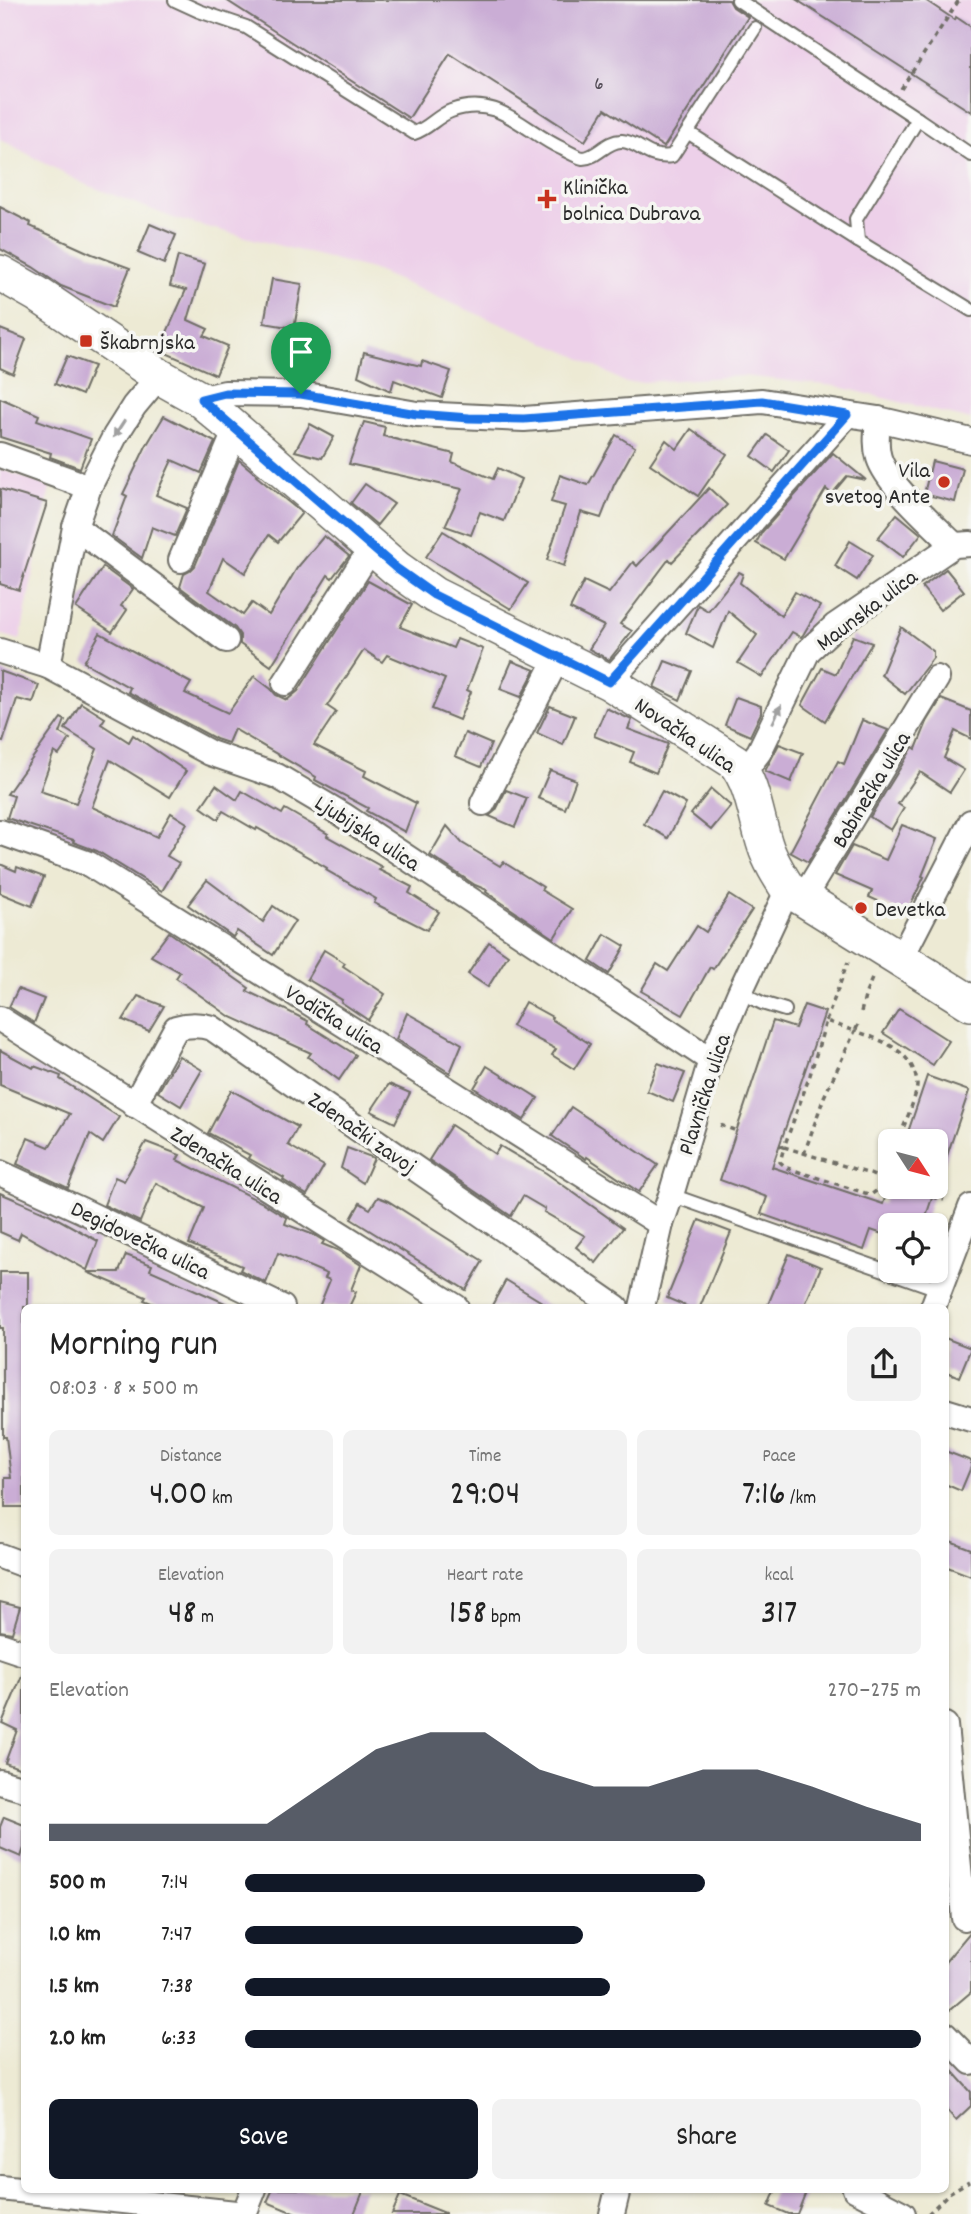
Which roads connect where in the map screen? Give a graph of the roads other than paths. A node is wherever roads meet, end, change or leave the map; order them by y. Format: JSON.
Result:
{"nodes":[{"id":1,"x":175,"y":0,"type":"edge"},
{"id":2,"x":738,"y":0,"type":"edge"},
{"id":3,"x":755,"y":28,"type":"dead end"},
{"id":4,"x":918,"y":119,"type":"junction"},
{"id":5,"x":689,"y":133,"type":"junction"},
{"id":6,"x":971,"y":155,"type":"edge"},
{"id":7,"x":858,"y":241,"type":"junction"},
{"id":8,"x":0,"y":273,"type":"edge"},
{"id":9,"x":971,"y":310,"type":"edge"},
{"id":10,"x":159,"y":376,"type":"junction"},
{"id":11,"x":201,"y":399,"type":"junction"},
{"id":12,"x":847,"y":415,"type":"junction"},
{"id":13,"x":878,"y":419,"type":"junction"},
{"id":14,"x":238,"y":433,"type":"junction"},
{"id":15,"x":971,"y":441,"type":"edge"},
{"id":16,"x":0,"y":455,"type":"edge"},
{"id":17,"x":89,"y":487,"type":"junction"},
{"id":18,"x":75,"y":527,"type":"junction"},
{"id":19,"x":962,"y":544,"type":"edge"},
{"id":20,"x":372,"y":547,"type":"junction"},
{"id":21,"x":181,"y":560,"type":"dead end"},
{"id":22,"x":226,"y":640,"type":"dead end"},
{"id":23,"x":0,"y":651,"type":"edge"},
{"id":24,"x":558,"y":657,"type":"junction"},
{"id":25,"x":48,"y":666,"type":"junction"},
{"id":26,"x":937,"y":678,"type":"dead end"},
{"id":27,"x":609,"y":682,"type":"junction"},
{"id":28,"x":285,"y":683,"type":"dead end"},
{"id":29,"x":743,"y":773,"type":"junction"},
{"id":30,"x":483,"y":803,"type":"dead end"},
{"id":31,"x":971,"y":822,"type":"edge"},
{"id":32,"x":0,"y":832,"type":"edge"},
{"id":33,"x":795,"y":895,"type":"junction"},
{"id":34,"x":887,"y":967,"type":"junction"},
{"id":35,"x":740,"y":992,"type":"junction"},
{"id":36,"x":971,"y":1003,"type":"edge"},
{"id":37,"x":785,"y":1010,"type":"dead end"},
{"id":38,"x":0,"y":1019,"type":"edge"},
{"id":39,"x":711,"y":1060,"type":"junction"},
{"id":40,"x":134,"y":1105,"type":"junction"},
{"id":41,"x":0,"y":1173,"type":"edge"},
{"id":42,"x":671,"y":1195,"type":"junction"},
{"id":43,"x":971,"y":1207,"type":"edge"},
{"id":44,"x":661,"y":1224,"type":"junction"},
{"id":45,"x":937,"y":1298,"type":"edge"},
{"id":46,"x":276,"y":1304,"type":"edge"},
{"id":47,"x":451,"y":1304,"type":"edge"},
{"id":48,"x":612,"y":1304,"type":"edge"},
{"id":49,"x":643,"y":1304,"type":"edge"},
{"id":50,"x":949,"y":1412,"type":"edge"},
{"id":51,"x":971,"y":1419,"type":"edge"},
{"id":52,"x":0,"y":1542,"type":"edge"},
{"id":53,"x":0,"y":1556,"type":"edge"},
{"id":54,"x":21,"y":1564,"type":"edge"},
{"id":55,"x":0,"y":1645,"type":"edge"},
{"id":56,"x":21,"y":1652,"type":"edge"},
{"id":57,"x":949,"y":1776,"type":"edge"},
{"id":58,"x":0,"y":1782,"type":"edge"},
{"id":59,"x":21,"y":1788,"type":"edge"},
{"id":60,"x":960,"y":1916,"type":"edge"},
{"id":61,"x":949,"y":2039,"type":"edge"},
{"id":62,"x":971,"y":2062,"type":"edge"},
{"id":63,"x":0,"y":2188,"type":"edge"},
{"id":64,"x":21,"y":2189,"type":"edge"},
{"id":65,"x":87,"y":2193,"type":"edge"},
{"id":66,"x":617,"y":2193,"type":"edge"},
{"id":67,"x":863,"y":2193,"type":"edge"},
{"id":68,"x":244,"y":2202,"type":"edge"},
{"id":69,"x":612,"y":2214,"type":"edge"},
{"id":70,"x":904,"y":2214,"type":"edge"}],
"edges":[{"from":1,"to":5,"type":"lane"},
{"from":2,"to":4,"type":"lane"},
{"from":3,"to":5,"type":"lane"},
{"from":4,"to":6,"type":"lane"},
{"from":4,"to":7,"type":"lane"},
{"from":5,"to":7,"type":"lane"},
{"from":7,"to":9,"type":"lane"},
{"from":8,"to":10,"type":"street","name":"Novačka ulica"},
{"from":10,"to":11,"type":"street","name":"Novačka ulica"},
{"from":10,"to":17,"type":"street","one_way":true},
{"from":11,"to":12,"type":"street"},
{"from":11,"to":14,"type":"street","name":"Novačka ulica"},
{"from":12,"to":13,"type":"street"},
{"from":12,"to":27,"type":"street"},
{"from":13,"to":15,"type":"street"},
{"from":13,"to":19,"type":"street"},
{"from":14,"to":20,"type":"street","name":"Novačka ulica"},
{"from":14,"to":21,"type":"street"},
{"from":16,"to":17,"type":"street"},
{"from":17,"to":18,"type":"street"},
{"from":18,"to":22,"type":"street"},
{"from":18,"to":25,"type":"street"},
{"from":29,"to":19,"type":"street","name":"Maunska ulica","one_way":true},
{"from":20,"to":24,"type":"street","name":"Novačka ulica"},
{"from":20,"to":28,"type":"street"},
{"from":23,"to":25,"type":"street","name":"Ljubijska ulica"},
{"from":24,"to":27,"type":"street","name":"Novačka ulica"},
{"from":24,"to":30,"type":"street"},
{"from":25,"to":39,"type":"street","name":"Ljubijska ulica"},
{"from":26,"to":33,"type":"street","name":"Babinečka ulica"},
{"from":27,"to":29,"type":"street","name":"Novačka ulica"},
{"from":29,"to":33,"type":"street","name":"Novačka ulica"},
{"from":31,"to":34,"type":"street"},
{"from":32,"to":44,"type":"street","name":"Vodička ulica"},
{"from":33,"to":34,"type":"street"},
{"from":33,"to":35,"type":"street","name":"Plavnička ulica"},
{"from":34,"to":36,"type":"street"},
{"from":35,"to":37,"type":"lane"},
{"from":35,"to":39,"type":"street","name":"Plavnička ulica"},
{"from":38,"to":40,"type":"street","name":"Zdenačka ulica"},
{"from":39,"to":42,"type":"street","name":"Plavnička ulica"},
{"from":40,"to":47,"type":"street","name":"Zdenačka ulica"},
{"from":40,"to":48,"type":"street","name":"Zdenački zavoj"},
{"from":41,"to":46,"type":"street","name":"Degidovečka ulica"},
{"from":42,"to":44,"type":"street","name":"Plavnička ulica"},
{"from":42,"to":45,"type":"lane"},
{"from":43,"to":45,"type":"street"},
{"from":44,"to":49,"type":"street","name":"Plavnička ulica"},
{"from":50,"to":51,"type":"street"},
{"from":52,"to":53,"type":"street"},
{"from":53,"to":54,"type":"street"},
{"from":55,"to":56,"type":"street"},
{"from":57,"to":60,"type":"street"},
{"from":58,"to":59,"type":"street"},
{"from":61,"to":62,"type":"street"},
{"from":63,"to":64,"type":"street"},
{"from":65,"to":68,"type":"street"},
{"from":66,"to":69,"type":"street"},
{"from":67,"to":70,"type":"street"}]}
